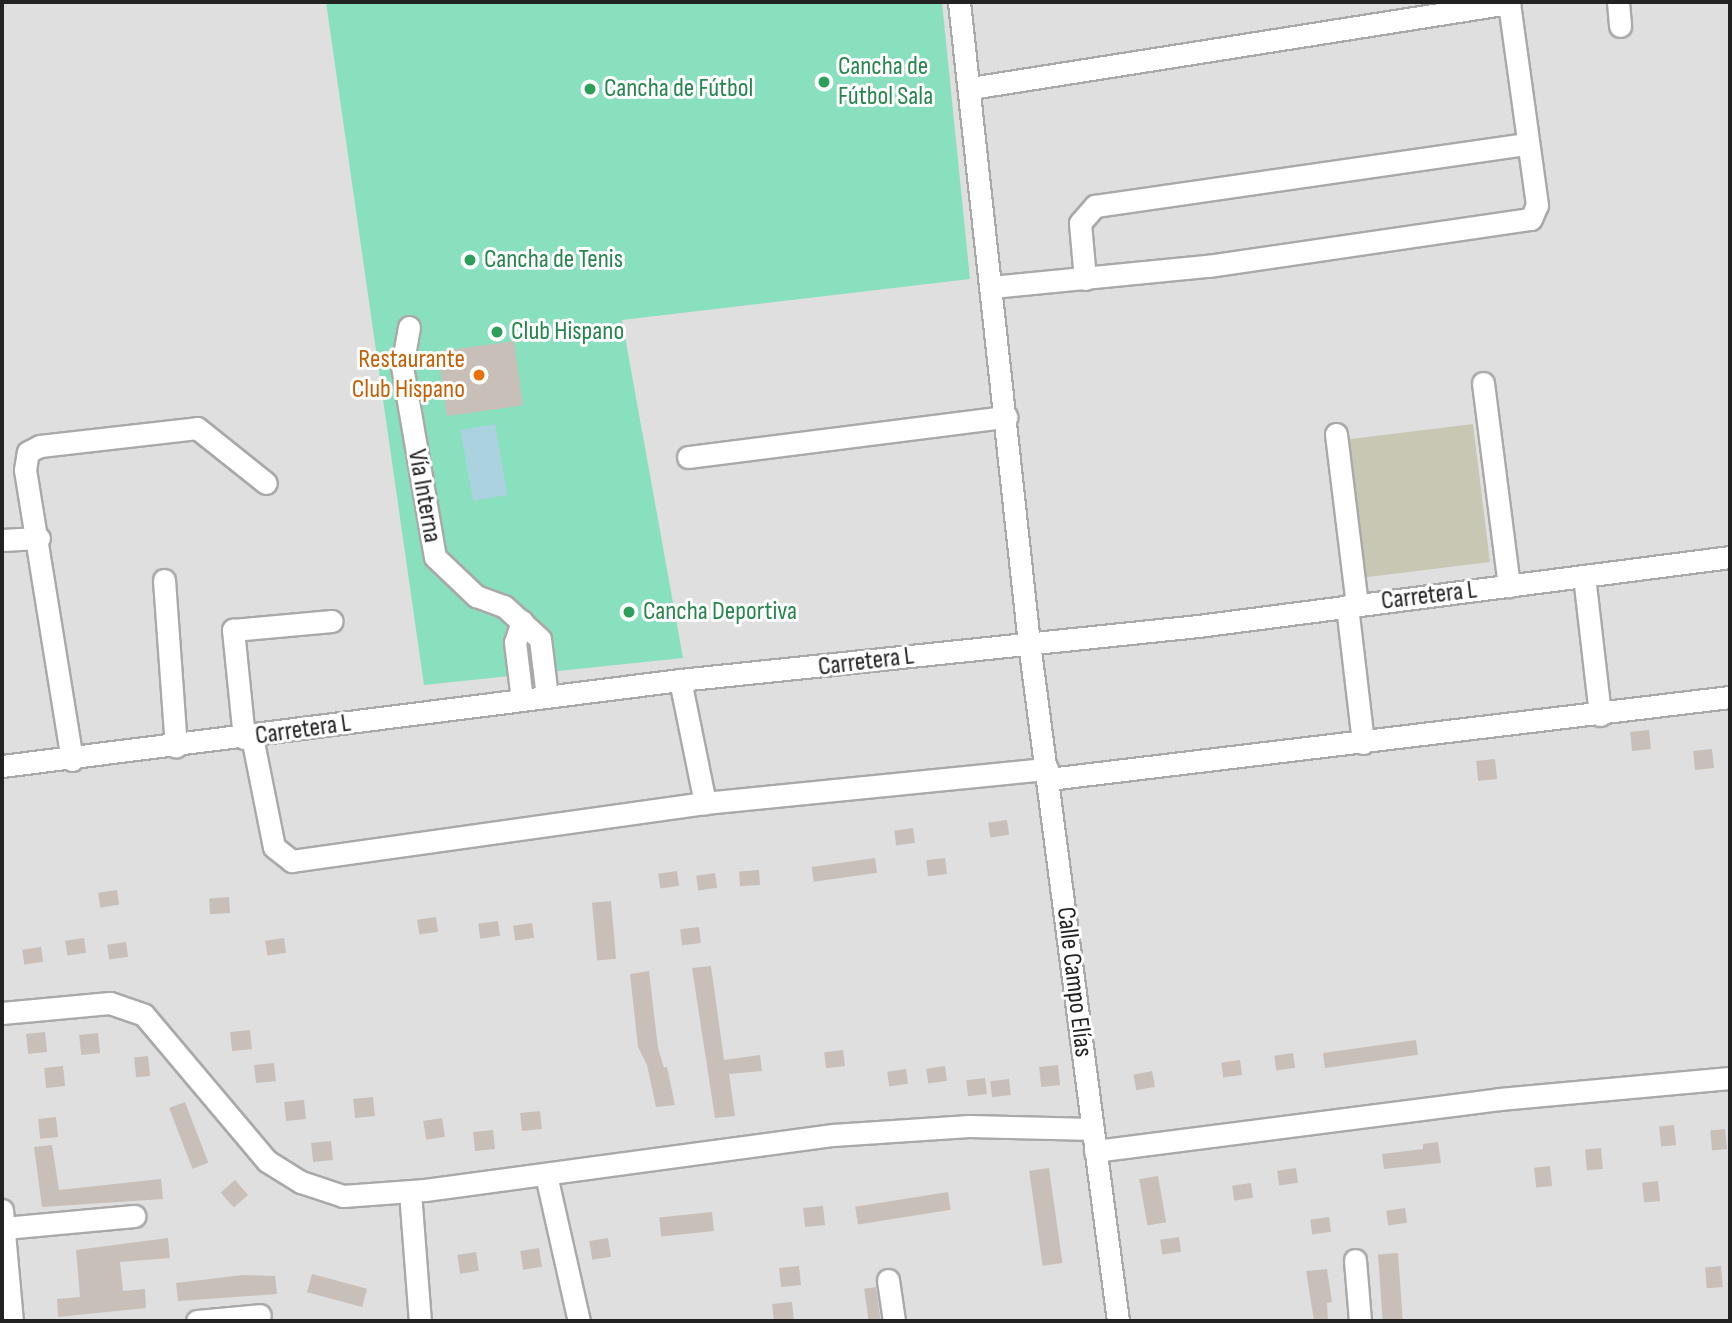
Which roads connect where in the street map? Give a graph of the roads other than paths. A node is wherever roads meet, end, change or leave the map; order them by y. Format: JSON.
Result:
{"nodes":[{"id":1,"x":960,"y":2,"type":"edge"},
{"id":2,"x":1618,"y":2,"type":"edge"},
{"id":3,"x":1509,"y":3,"type":"edge"},
{"id":4,"x":1620,"y":26,"type":"dead end"},
{"id":5,"x":971,"y":88,"type":"junction"},
{"id":6,"x":1527,"y":144,"type":"junction"},
{"id":7,"x":1085,"y":279,"type":"junction"},
{"id":8,"x":992,"y":287,"type":"junction"},
{"id":9,"x":409,"y":327,"type":"dead end"},
{"id":10,"x":1483,"y":383,"type":"dead end"},
{"id":11,"x":1006,"y":417,"type":"junction"},
{"id":12,"x":1336,"y":434,"type":"dead end"},
{"id":13,"x":688,"y":457,"type":"dead end"},
{"id":14,"x":266,"y":483,"type":"dead end"},
{"id":15,"x":40,"y":538,"type":"junction"},
{"id":16,"x":2,"y":540,"type":"edge"},
{"id":17,"x":1730,"y":557,"type":"edge"},
{"id":18,"x":1584,"y":576,"type":"junction"},
{"id":19,"x":164,"y":580,"type":"dead end"},
{"id":20,"x":1509,"y":586,"type":"junction"},
{"id":21,"x":1352,"y":606,"type":"junction"},
{"id":22,"x":332,"y":621,"type":"dead end"},
{"id":23,"x":522,"y":621,"type":"junction"},
{"id":24,"x":1029,"y":643,"type":"junction"},
{"id":25,"x":680,"y":680,"type":"junction"},
{"id":26,"x":547,"y":696,"type":"junction"},
{"id":27,"x":1730,"y":697,"type":"edge"},
{"id":28,"x":523,"y":700,"type":"junction"},
{"id":29,"x":1600,"y":715,"type":"junction"},
{"id":30,"x":248,"y":738,"type":"junction"},
{"id":31,"x":1363,"y":743,"type":"junction"},
{"id":32,"x":176,"y":747,"type":"junction"},
{"id":33,"x":72,"y":760,"type":"junction"},
{"id":34,"x":2,"y":766,"type":"edge"},
{"id":35,"x":1048,"y":774,"type":"junction"},
{"id":36,"x":705,"y":803,"type":"junction"},
{"id":37,"x":2,"y":1013,"type":"edge"},
{"id":38,"x":1730,"y":1078,"type":"edge"},
{"id":39,"x":1093,"y":1129,"type":"junction"},
{"id":40,"x":1095,"y":1151,"type":"junction"},
{"id":41,"x":546,"y":1175,"type":"junction"},
{"id":42,"x":410,"y":1192,"type":"junction"},
{"id":43,"x":134,"y":1216,"type":"dead end"},
{"id":44,"x":3,"y":1219,"type":"edge"},
{"id":45,"x":1355,"y":1260,"type":"dead end"},
{"id":46,"x":888,"y":1280,"type":"dead end"},
{"id":47,"x":260,"y":1315,"type":"dead end"},
{"id":48,"x":12,"y":1321,"type":"edge"},
{"id":49,"x":197,"y":1321,"type":"edge"},
{"id":50,"x":420,"y":1321,"type":"edge"},
{"id":51,"x":579,"y":1321,"type":"edge"},
{"id":52,"x":894,"y":1321,"type":"edge"},
{"id":53,"x":1118,"y":1321,"type":"edge"},
{"id":54,"x":1360,"y":1321,"type":"edge"}],
"edges":[{"from":1,"to":5,"type":"street","name":"Calle Campo Elías"},
{"from":2,"to":4,"type":"street"},
{"from":3,"to":5,"type":"street"},
{"from":3,"to":6,"type":"street"},
{"from":5,"to":8,"type":"street","name":"Calle Campo Elías"},
{"from":6,"to":7,"type":"street"},
{"from":6,"to":7,"type":"street"},
{"from":7,"to":8,"type":"street"},
{"from":8,"to":11,"type":"street","name":"Calle Campo Elías"},
{"from":9,"to":23,"type":"street","name":"Vía Interna"},
{"from":10,"to":20,"type":"street"},
{"from":11,"to":13,"type":"street"},
{"from":11,"to":24,"type":"street","name":"Calle Campo Elías"},
{"from":12,"to":21,"type":"street"},
{"from":14,"to":15,"type":"street"},
{"from":15,"to":16,"type":"street"},
{"from":15,"to":33,"type":"street"},
{"from":17,"to":18,"type":"street","name":"Carretera L"},
{"from":18,"to":20,"type":"street","name":"Carretera L"},
{"from":18,"to":29,"type":"street"},
{"from":19,"to":32,"type":"street"},
{"from":20,"to":21,"type":"street","name":"Carretera L"},
{"from":21,"to":24,"type":"street","name":"Carretera L"},
{"from":21,"to":31,"type":"street"},
{"from":22,"to":30,"type":"street"},
{"from":23,"to":26,"type":"street"},
{"from":23,"to":28,"type":"street"},
{"from":24,"to":25,"type":"street","name":"Carretera L"},
{"from":24,"to":35,"type":"street","name":"Calle Campo Elías"},
{"from":25,"to":26,"type":"street","name":"Carretera L"},
{"from":25,"to":36,"type":"street"},
{"from":26,"to":28,"type":"street","name":"Carretera L"},
{"from":27,"to":29,"type":"street"},
{"from":28,"to":30,"type":"street","name":"Carretera L"},
{"from":29,"to":31,"type":"street"},
{"from":30,"to":32,"type":"street","name":"Carretera L"},
{"from":30,"to":36,"type":"street"},
{"from":31,"to":35,"type":"street"},
{"from":32,"to":33,"type":"street","name":"Carretera L"},
{"from":33,"to":34,"type":"street","name":"Carretera L"},
{"from":35,"to":36,"type":"street"},
{"from":35,"to":39,"type":"street","name":"Calle Campo Elías"},
{"from":37,"to":42,"type":"street"},
{"from":38,"to":40,"type":"street"},
{"from":39,"to":40,"type":"street","name":"Calle Campo Elías"},
{"from":39,"to":41,"type":"street"},
{"from":40,"to":53,"type":"street","name":"Calle Campo Elías"},
{"from":41,"to":42,"type":"street"},
{"from":41,"to":51,"type":"street"},
{"from":42,"to":50,"type":"street"},
{"from":43,"to":44,"type":"street"},
{"from":44,"to":48,"type":"street"},
{"from":45,"to":54,"type":"street"},
{"from":46,"to":52,"type":"street"},
{"from":47,"to":49,"type":"street"}]}
